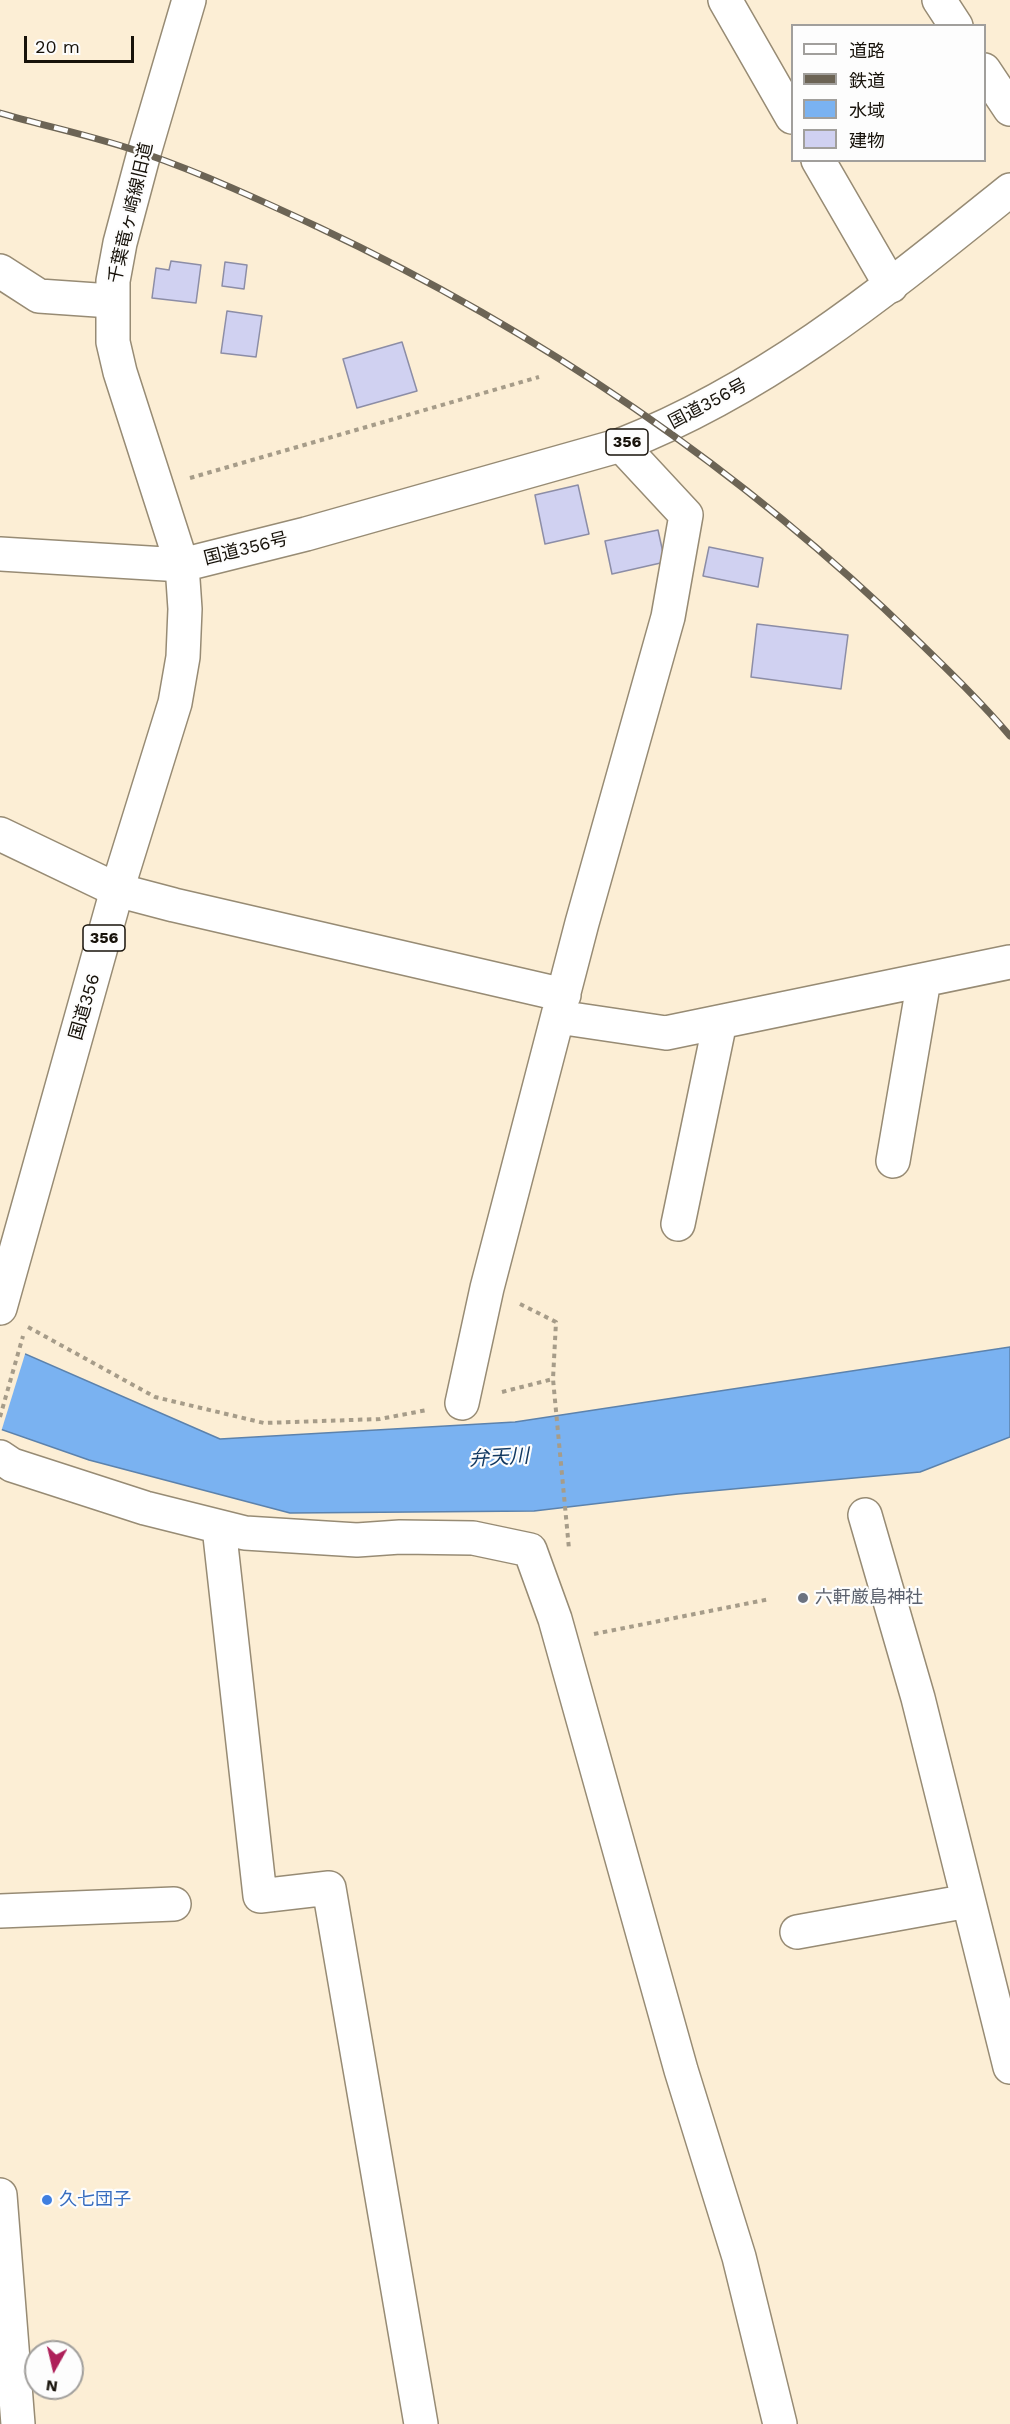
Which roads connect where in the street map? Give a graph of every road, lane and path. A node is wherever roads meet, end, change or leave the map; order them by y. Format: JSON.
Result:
{"nodes":[{"id":1,"x":189,"y":0,"type":"edge"},
{"id":2,"x":725,"y":0,"type":"edge"},
{"id":3,"x":939,"y":0,"type":"edge"},
{"id":4,"x":955,"y":24,"type":"edge"},
{"id":5,"x":986,"y":73,"type":"edge"},
{"id":6,"x":1010,"y":109,"type":"edge"},
{"id":7,"x":791,"y":115,"type":"edge"},
{"id":8,"x":819,"y":162,"type":"edge"},
{"id":9,"x":1010,"y":190,"type":"edge"},
{"id":10,"x":0,"y":272,"type":"edge"},
{"id":11,"x":891,"y":286,"type":"junction"},
{"id":12,"x":111,"y":301,"type":"junction"},
{"id":13,"x":539,"y":377,"type":"dead end"},
{"id":14,"x":621,"y":445,"type":"junction"},
{"id":15,"x":158,"y":487,"type":"junction"},
{"id":16,"x":0,"y":554,"type":"edge"},
{"id":17,"x":182,"y":565,"type":"junction"},
{"id":18,"x":0,"y":834,"type":"edge"},
{"id":19,"x":117,"y":890,"type":"junction"},
{"id":20,"x":1010,"y":962,"type":"edge"},
{"id":21,"x":924,"y":980,"type":"junction"},
{"id":22,"x":561,"y":1006,"type":"junction"},
{"id":23,"x":720,"y":1022,"type":"junction"},
{"id":24,"x":893,"y":1161,"type":"dead end"},
{"id":25,"x":678,"y":1224,"type":"dead end"},
{"id":26,"x":487,"y":1288,"type":"junction"},
{"id":27,"x":0,"y":1308,"type":"edge"},
{"id":28,"x":26,"y":1326,"type":"dead end"},
{"id":29,"x":24,"y":1334,"type":"dead end"},
{"id":30,"x":553,"y":1379,"type":"junction"},
{"id":31,"x":462,"y":1403,"type":"junction"},
{"id":32,"x":0,"y":1417,"type":"edge"},
{"id":33,"x":0,"y":1457,"type":"edge"},
{"id":34,"x":865,"y":1515,"type":"dead end"},
{"id":35,"x":219,"y":1527,"type":"junction"},
{"id":36,"x":569,"y":1530,"type":"dead end"},
{"id":37,"x":770,"y":1599,"type":"dead end"},
{"id":38,"x":561,"y":1641,"type":"junction"},
{"id":39,"x":968,"y":1901,"type":"junction"},
{"id":40,"x":174,"y":1904,"type":"dead end"},
{"id":41,"x":0,"y":1911,"type":"edge"},
{"id":42,"x":797,"y":1932,"type":"dead end"},
{"id":43,"x":1010,"y":2067,"type":"edge"},
{"id":44,"x":0,"y":2196,"type":"edge"},
{"id":45,"x":18,"y":2424,"type":"edge"},
{"id":46,"x":421,"y":2424,"type":"edge"},
{"id":47,"x":780,"y":2424,"type":"edge"}],
"edges":[{"from":1,"to":12,"type":"main road","name":"千葉竜ヶ崎線旧道"},
{"from":2,"to":7,"type":"main road"},
{"from":3,"to":4,"type":"main road"},
{"from":5,"to":6,"type":"main road"},
{"from":8,"to":11,"type":"main road"},
{"from":9,"to":11,"type":"main road","name":"国道356号","number":"356"},
{"from":10,"to":12,"type":"main road"},
{"from":11,"to":14,"type":"main road","name":"国道356号","number":"356"},
{"from":12,"to":15,"type":"main road","name":"千葉竜ヶ崎線旧道"},
{"from":13,"to":15,"type":"path"},
{"from":14,"to":17,"type":"main road","name":"国道356号","number":"356"},
{"from":14,"to":22,"type":"main road"},
{"from":15,"to":17,"type":"main road","name":"千葉竜ヶ崎線旧道"},
{"from":16,"to":17,"type":"main road","name":"国道356号"},
{"from":17,"to":19,"type":"main road","name":"国道356","number":"356"},
{"from":18,"to":19,"type":"main road"},
{"from":19,"to":22,"type":"main road"},
{"from":19,"to":27,"type":"main road","name":"国道356","number":"356"},
{"from":20,"to":21,"type":"main road"},
{"from":21,"to":23,"type":"main road"},
{"from":21,"to":24,"type":"main road"},
{"from":22,"to":23,"type":"main road"},
{"from":22,"to":26,"type":"main road"},
{"from":23,"to":25,"type":"main road"},
{"from":26,"to":30,"type":"path"},
{"from":26,"to":31,"type":"main road"},
{"from":28,"to":31,"type":"path"},
{"from":29,"to":32,"type":"path"},
{"from":30,"to":31,"type":"path"},
{"from":30,"to":36,"type":"path"},
{"from":33,"to":35,"type":"main road"},
{"from":34,"to":39,"type":"main road"},
{"from":35,"to":38,"type":"main road"},
{"from":35,"to":46,"type":"main road"},
{"from":37,"to":38,"type":"path"},
{"from":38,"to":47,"type":"main road"},
{"from":39,"to":42,"type":"main road"},
{"from":39,"to":43,"type":"main road"},
{"from":40,"to":41,"type":"main road"},
{"from":44,"to":45,"type":"main road"}]}
